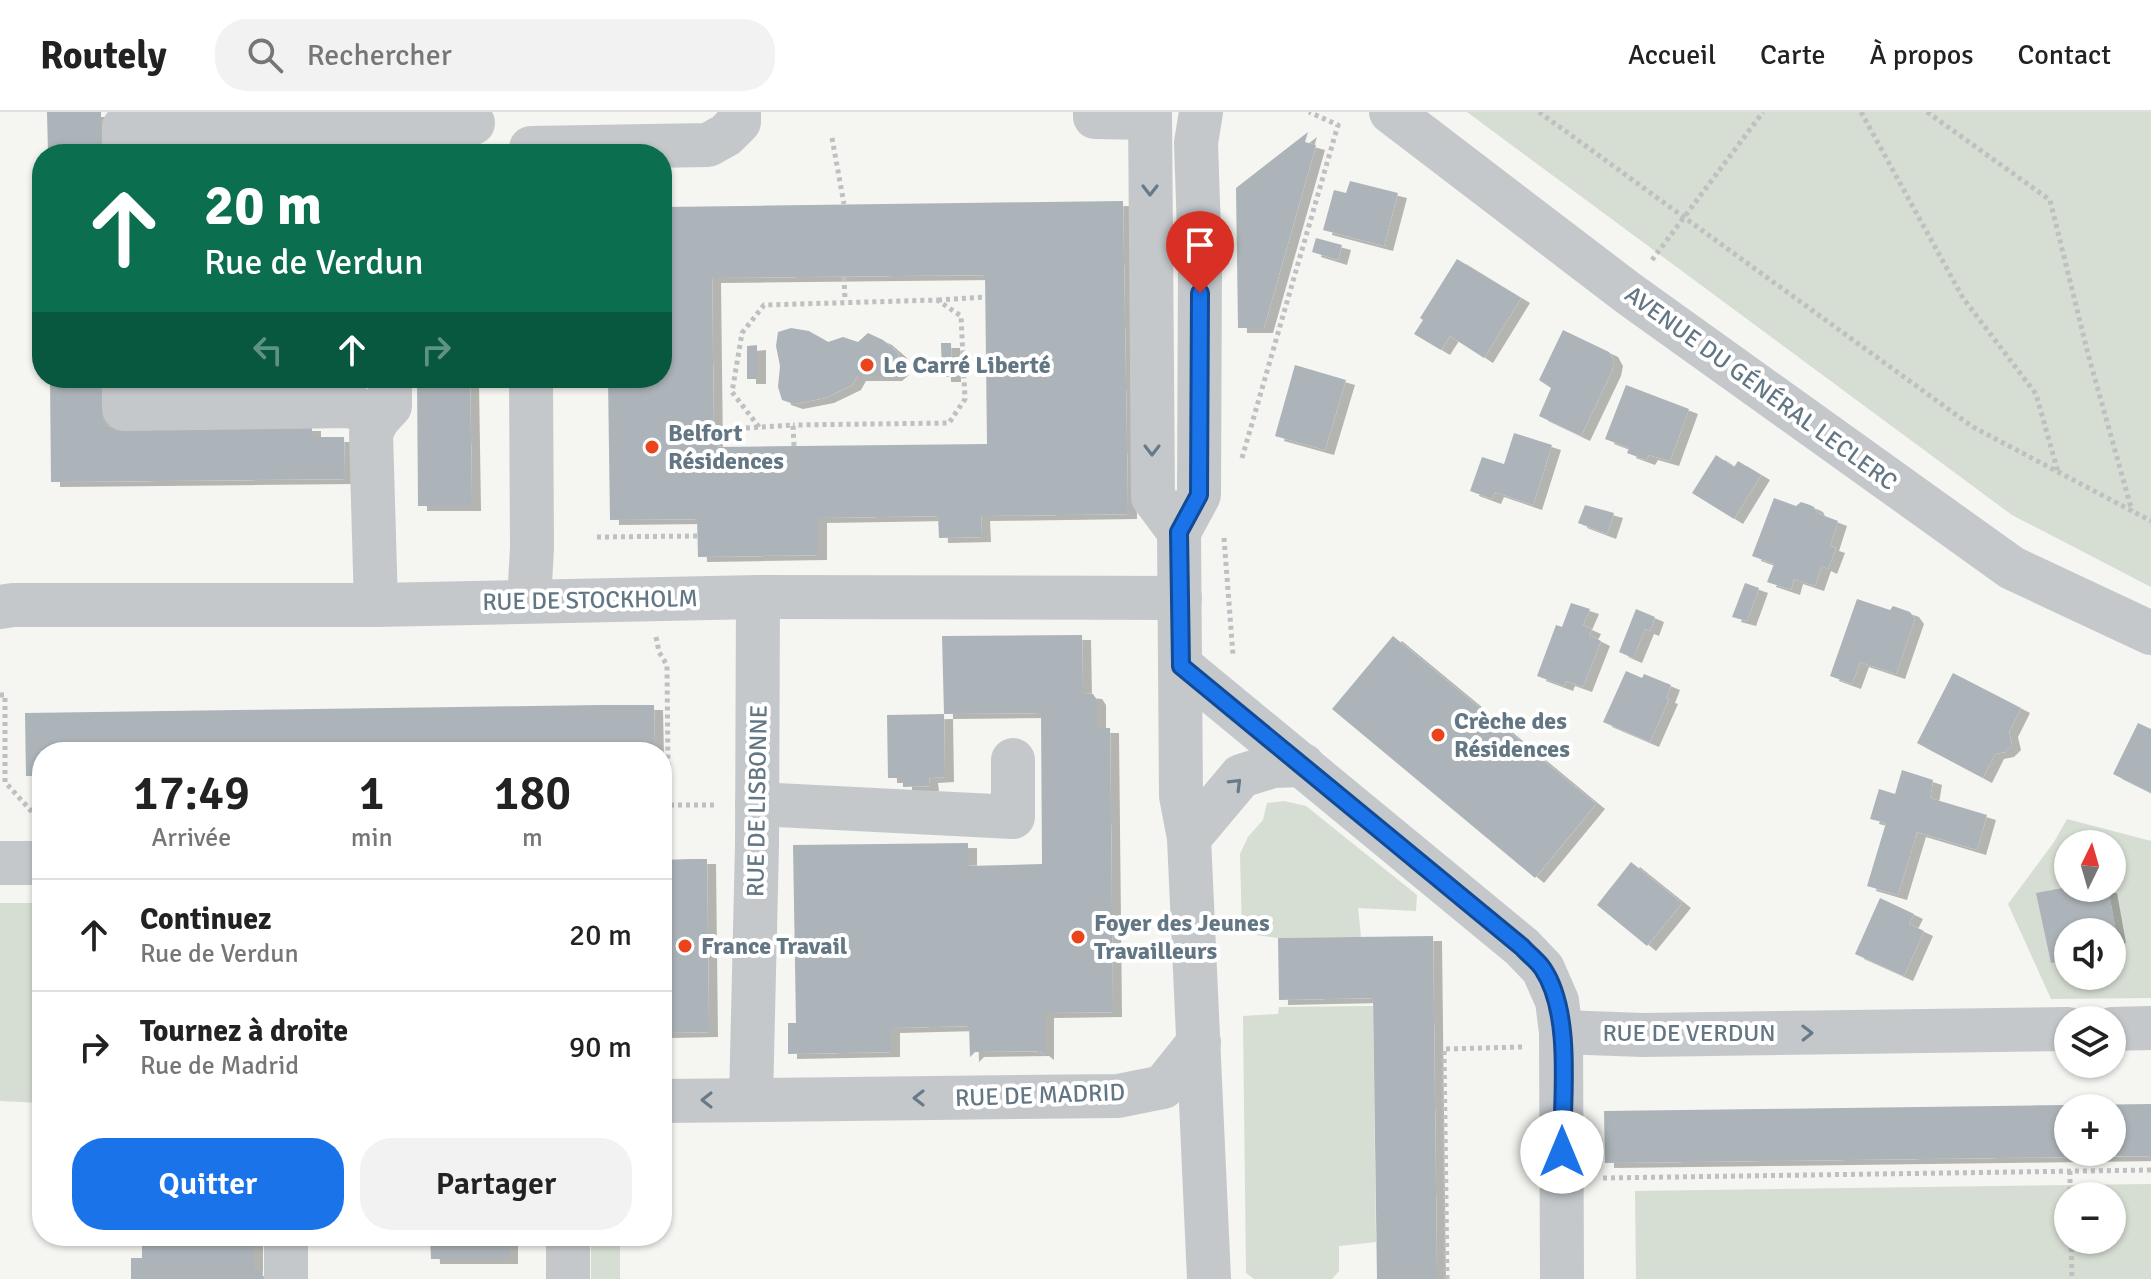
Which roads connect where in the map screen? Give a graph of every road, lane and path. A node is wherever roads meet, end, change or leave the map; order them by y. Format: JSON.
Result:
{"nodes":[{"id":1,"x":739,"y":112,"type":"edge"},
{"id":2,"x":1095,"y":112,"type":"edge"},
{"id":3,"x":1226,"y":112,"type":"edge"},
{"id":4,"x":1309,"y":112,"type":"edge"},
{"id":5,"x":1391,"y":112,"type":"edge"},
{"id":6,"x":1539,"y":112,"type":"edge"},
{"id":7,"x":1763,"y":112,"type":"edge"},
{"id":8,"x":1861,"y":112,"type":"edge"},
{"id":9,"x":1927,"y":112,"type":"edge"},
{"id":10,"x":1150,"y":115,"type":"edge"},
{"id":11,"x":473,"y":123,"type":"dead end"},
{"id":12,"x":1199,"y":128,"type":"edge"},
{"id":13,"x":390,"y":138,"type":"edge"},
{"id":14,"x":832,"y":138,"type":"dead end"},
{"id":15,"x":124,"y":144,"type":"edge"},
{"id":16,"x":672,"y":146,"type":"edge"},
{"id":17,"x":844,"y":204,"type":"dead end"},
{"id":18,"x":1684,"y":218,"type":"junction"},
{"id":19,"x":844,"y":277,"type":"dead end"},
{"id":20,"x":1628,"y":293,"type":"junction"},
{"id":21,"x":985,"y":297,"type":"dead end"},
{"id":22,"x":937,"y":300,"type":"junction"},
{"id":23,"x":845,"y":301,"type":"junction"},
{"id":24,"x":124,"y":388,"type":"edge"},
{"id":25,"x":390,"y":388,"type":"edge"},
{"id":26,"x":531,"y":388,"type":"edge"},
{"id":27,"x":378,"y":419,"type":"junction"},
{"id":28,"x":793,"y":425,"type":"junction"},
{"id":29,"x":759,"y":427,"type":"junction"},
{"id":30,"x":714,"y":430,"type":"dead end"},
{"id":31,"x":794,"y":446,"type":"dead end"},
{"id":32,"x":1240,"y":465,"type":"dead end"},
{"id":33,"x":2058,"y":472,"type":"junction"},
{"id":34,"x":2132,"y":512,"type":"junction"},
{"id":35,"x":2151,"y":521,"type":"edge"},
{"id":36,"x":1179,"y":532,"type":"junction"},
{"id":37,"x":698,"y":536,"type":"dead end"},
{"id":38,"x":597,"y":537,"type":"dead end"},
{"id":39,"x":758,"y":597,"type":"junction"},
{"id":40,"x":1180,"y":598,"type":"junction"},
{"id":41,"x":648,"y":599,"type":"junction"},
{"id":42,"x":529,"y":601,"type":"junction"},
{"id":43,"x":376,"y":605,"type":"junction"},
{"id":44,"x":0,"y":607,"type":"edge"},
{"id":45,"x":2151,"y":633,"type":"edge"},
{"id":46,"x":1181,"y":666,"type":"junction"},
{"id":47,"x":0,"y":695,"type":"edge"},
{"id":48,"x":668,"y":742,"type":"edge"},
{"id":49,"x":1013,"y":760,"type":"dead end"},
{"id":50,"x":1303,"y":765,"type":"junction"},
{"id":51,"x":757,"y":804,"type":"junction"},
{"id":52,"x":672,"y":805,"type":"edge"},
{"id":53,"x":32,"y":812,"type":"edge"},
{"id":54,"x":1189,"y":838,"type":"junction"},
{"id":55,"x":0,"y":863,"type":"edge"},
{"id":56,"x":32,"y":863,"type":"edge"},
{"id":57,"x":2151,"y":1028,"type":"edge"},
{"id":58,"x":2054,"y":1029,"type":"edge"},
{"id":59,"x":2126,"y":1029,"type":"edge"},
{"id":60,"x":1561,"y":1032,"type":"junction"},
{"id":61,"x":1199,"y":1042,"type":"junction"},
{"id":62,"x":1496,"y":1048,"type":"dead end"},
{"id":63,"x":1118,"y":1096,"type":"junction"},
{"id":64,"x":751,"y":1100,"type":"junction"},
{"id":65,"x":672,"y":1101,"type":"edge"},
{"id":66,"x":1204,"y":1168,"type":"junction"},
{"id":67,"x":2151,"y":1170,"type":"edge"},
{"id":68,"x":2070,"y":1171,"type":"junction"},
{"id":69,"x":1562,"y":1178,"type":"junction"},
{"id":70,"x":2070,"y":1182,"type":"edge"},
{"id":71,"x":286,"y":1246,"type":"edge"},
{"id":72,"x":568,"y":1246,"type":"edge"},
{"id":73,"x":2071,"y":1254,"type":"edge"},
{"id":74,"x":286,"y":1279,"type":"edge"},
{"id":75,"x":568,"y":1279,"type":"edge"},
{"id":76,"x":1209,"y":1279,"type":"edge"},
{"id":77,"x":1447,"y":1279,"type":"edge"},
{"id":78,"x":1562,"y":1279,"type":"edge"},
{"id":79,"x":2072,"y":1279,"type":"edge"}],
"edges":[{"from":1,"to":16,"type":"street"},
{"from":2,"to":10,"type":"street"},
{"from":3,"to":12,"type":"street"},
{"from":4,"to":32,"type":"path"},
{"from":5,"to":20,"type":"street","name":"AVENUE DU GÉNÉRAL LECLERC"},
{"from":6,"to":18,"type":"path"},
{"from":7,"to":18,"type":"path"},
{"from":8,"to":33,"type":"path"},
{"from":9,"to":34,"type":"path"},
{"from":10,"to":36,"type":"street","one_way":true},
{"from":11,"to":13,"type":"street"},
{"from":12,"to":36,"type":"street"},
{"from":13,"to":15,"type":"street"},
{"from":14,"to":17,"type":"path"},
{"from":18,"to":20,"type":"path"},
{"from":18,"to":33,"type":"path"},
{"from":19,"to":23,"type":"path"},
{"from":20,"to":45,"type":"street","name":"AVENUE DU GÉNÉRAL LECLERC"},
{"from":21,"to":22,"type":"path"},
{"from":22,"to":23,"type":"path"},
{"from":22,"to":28,"type":"path"},
{"from":23,"to":29,"type":"path"},
{"from":24,"to":27,"type":"street"},
{"from":25,"to":27,"type":"street"},
{"from":26,"to":42,"type":"street"},
{"from":27,"to":43,"type":"street"},
{"from":28,"to":29,"type":"path"},
{"from":28,"to":31,"type":"path"},
{"from":29,"to":30,"type":"path"},
{"from":33,"to":34,"type":"path"},
{"from":34,"to":35,"type":"path"},
{"from":36,"to":40,"type":"street"},
{"from":37,"to":38,"type":"path"},
{"from":39,"to":40,"type":"street","name":"RUE DE STOCKHOLM"},
{"from":39,"to":41,"type":"street","name":"RUE DE STOCKHOLM"},
{"from":39,"to":51,"type":"street","name":"RUE DE LISBONNE"},
{"from":40,"to":46,"type":"street"},
{"from":41,"to":42,"type":"street","name":"RUE DE STOCKHOLM"},
{"from":41,"to":48,"type":"path"},
{"from":42,"to":43,"type":"street","name":"RUE DE STOCKHOLM"},
{"from":43,"to":44,"type":"street","name":"RUE DE STOCKHOLM"},
{"from":46,"to":50,"type":"street"},
{"from":46,"to":54,"type":"street"},
{"from":47,"to":53,"type":"path"},
{"from":49,"to":51,"type":"street"},
{"from":54,"to":50,"type":"street","one_way":true},
{"from":50,"to":60,"type":"street"},
{"from":51,"to":52,"type":"path"},
{"from":51,"to":64,"type":"street","name":"RUE DE LISBONNE"},
{"from":54,"to":61,"type":"street"},
{"from":55,"to":56,"type":"street"},
{"from":57,"to":59,"type":"street"},
{"from":60,"to":58,"type":"street","name":"RUE DE VERDUN","one_way":true},
{"from":60,"to":69,"type":"street"},
{"from":61,"to":63,"type":"street","name":"RUE DE MADRID"},
{"from":61,"to":66,"type":"street"},
{"from":62,"to":77,"type":"path"},
{"from":63,"to":64,"type":"street","name":"RUE DE MADRID","one_way":true},
{"from":63,"to":66,"type":"street"},
{"from":64,"to":65,"type":"street","name":"RUE DE MADRID","one_way":true},
{"from":66,"to":76,"type":"street"},
{"from":67,"to":68,"type":"path"},
{"from":68,"to":69,"type":"path"},
{"from":68,"to":70,"type":"path"},
{"from":69,"to":78,"type":"street"},
{"from":71,"to":74,"type":"street"},
{"from":72,"to":75,"type":"street"},
{"from":73,"to":79,"type":"path"}]}
